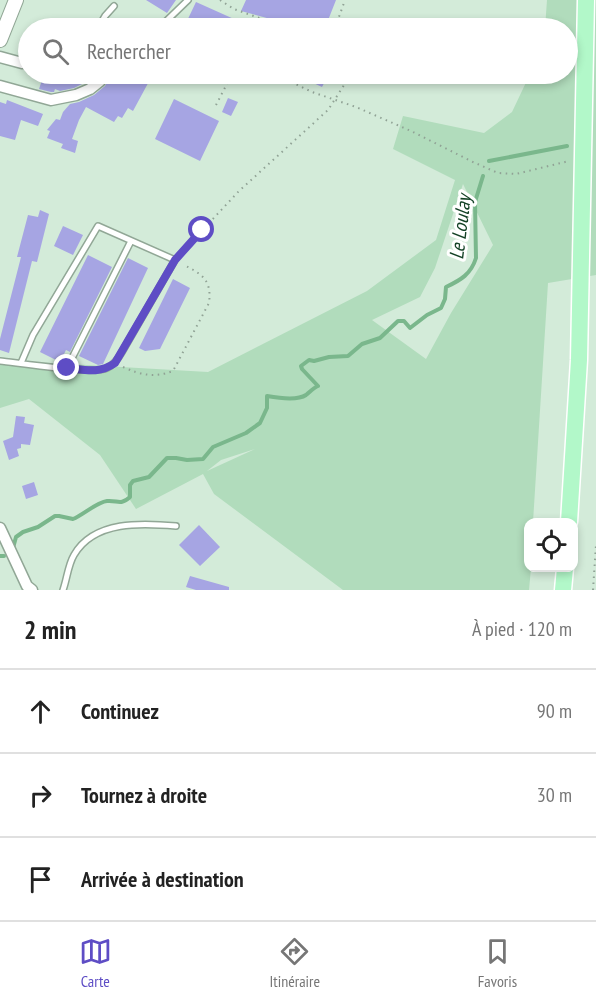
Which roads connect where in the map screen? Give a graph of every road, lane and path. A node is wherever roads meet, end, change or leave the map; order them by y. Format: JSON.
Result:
{"nodes":[{"id":1,"x":16,"y":0,"type":"edge"},
{"id":2,"x":188,"y":0,"type":"edge"},
{"id":3,"x":220,"y":0,"type":"edge"},
{"id":4,"x":345,"y":0,"type":"edge"},
{"id":5,"x":586,"y":0,"type":"edge"},
{"id":6,"x":114,"y":6,"type":"dead end"},
{"id":7,"x":103,"y":18,"type":"edge"},
{"id":8,"x":169,"y":18,"type":"edge"},
{"id":9,"x":259,"y":18,"type":"edge"},
{"id":10,"x":339,"y":18,"type":"edge"},
{"id":11,"x":0,"y":40,"type":"edge"},
{"id":12,"x":0,"y":57,"type":"edge"},
{"id":13,"x":18,"y":62,"type":"edge"},
{"id":14,"x":96,"y":84,"type":"edge"},
{"id":15,"x":227,"y":84,"type":"edge"},
{"id":16,"x":296,"y":84,"type":"edge"},
{"id":17,"x":345,"y":84,"type":"edge"},
{"id":18,"x":0,"y":86,"type":"edge"},
{"id":19,"x":335,"y":100,"type":"junction"},
{"id":20,"x":216,"y":105,"type":"dead end"},
{"id":21,"x":569,"y":161,"type":"dead end"},
{"id":22,"x":131,"y":241,"type":"junction"},
{"id":23,"x":175,"y":260,"type":"junction"},
{"id":24,"x":0,"y":361,"type":"edge"},
{"id":25,"x":21,"y":363,"type":"junction"},
{"id":26,"x":115,"y":363,"type":"junction"},
{"id":27,"x":67,"y":368,"type":"junction"},
{"id":28,"x":568,"y":518,"type":"edge"},
{"id":29,"x":176,"y":526,"type":"dead end"},
{"id":30,"x":0,"y":528,"type":"edge"},
{"id":31,"x":596,"y":544,"type":"edge"},
{"id":32,"x":565,"y":572,"type":"edge"},
{"id":33,"x":28,"y":589,"type":"edge"},
{"id":34,"x":63,"y":590,"type":"edge"},
{"id":35,"x":563,"y":590,"type":"edge"},
{"id":36,"x":593,"y":590,"type":"edge"}],
"edges":[{"from":1,"to":11,"type":"street"},
{"from":2,"to":8,"type":"lane"},
{"from":3,"to":9,"type":"path"},
{"from":4,"to":10,"type":"path"},
{"from":5,"to":28,"type":"main road"},
{"from":6,"to":7,"type":"lane"},
{"from":12,"to":13,"type":"street"},
{"from":14,"to":18,"type":"street"},
{"from":15,"to":20,"type":"path"},
{"from":16,"to":19,"type":"path"},
{"from":17,"to":19,"type":"path"},
{"from":19,"to":21,"type":"path"},
{"from":19,"to":23,"type":"path"},
{"from":22,"to":23,"type":"lane"},
{"from":22,"to":25,"type":"lane"},
{"from":22,"to":27,"type":"lane"},
{"from":23,"to":26,"type":"lane"},
{"from":23,"to":26,"type":"path"},
{"from":24,"to":25,"type":"lane"},
{"from":25,"to":27,"type":"lane"},
{"from":26,"to":27,"type":"lane"},
{"from":29,"to":34,"type":"lane"},
{"from":30,"to":33,"type":"street"},
{"from":31,"to":36,"type":"path"},
{"from":32,"to":35,"type":"main road"}]}
